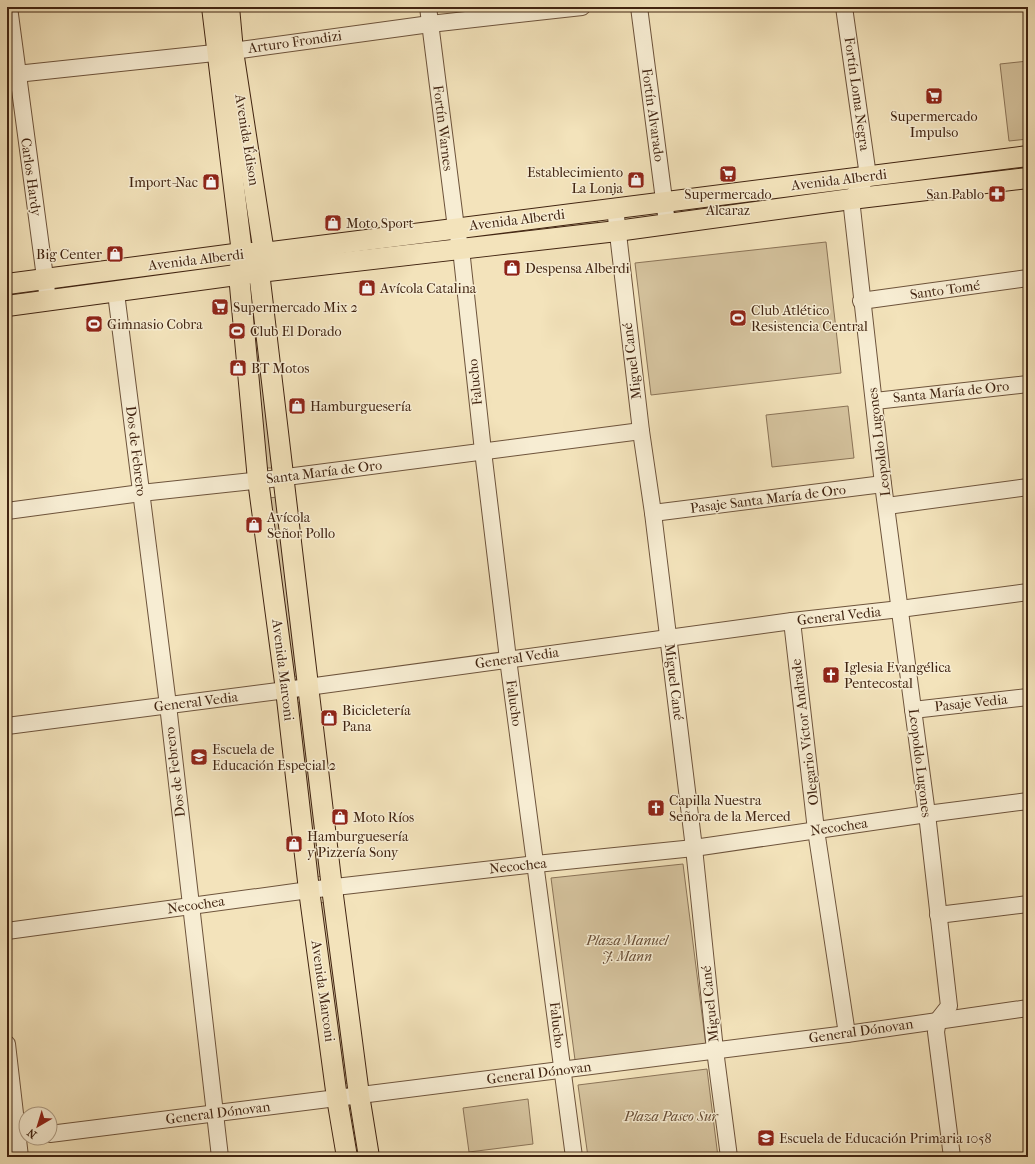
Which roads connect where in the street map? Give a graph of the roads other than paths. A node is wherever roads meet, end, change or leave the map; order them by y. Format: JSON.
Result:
{"nodes":[{"id":1,"x":9,"y":7,"type":"edge"},
{"id":2,"x":212,"y":7,"type":"edge"},
{"id":3,"x":229,"y":7,"type":"edge"},
{"id":4,"x":428,"y":7,"type":"edge"},
{"id":5,"x":582,"y":7,"type":"edge"},
{"id":6,"x":639,"y":7,"type":"edge"},
{"id":7,"x":844,"y":7,"type":"edge"},
{"id":8,"x":430,"y":24,"type":"junction"},
{"id":9,"x":225,"y":51,"type":"junction"},
{"id":10,"x":12,"y":74,"type":"edge"},
{"id":11,"x":1028,"y":156,"type":"edge"},
{"id":12,"x":868,"y":176,"type":"junction"},
{"id":13,"x":1028,"y":178,"type":"edge"},
{"id":14,"x":850,"y":199,"type":"junction"},
{"id":15,"x":665,"y":202,"type":"junction"},
{"id":16,"x":615,"y":208,"type":"junction"},
{"id":17,"x":667,"y":223,"type":"junction"},
{"id":18,"x":456,"y":228,"type":"junction"},
{"id":19,"x":617,"y":231,"type":"junction"},
{"id":20,"x":461,"y":249,"type":"junction"},
{"id":21,"x":242,"y":253,"type":"junction"},
{"id":22,"x":264,"y":253,"type":"junction"},
{"id":23,"x":259,"y":272,"type":"junction"},
{"id":24,"x":239,"y":275,"type":"junction"},
{"id":25,"x":1028,"y":278,"type":"edge"},
{"id":26,"x":45,"y":279,"type":"junction"},
{"id":27,"x":7,"y":284,"type":"edge"},
{"id":28,"x":116,"y":292,"type":"junction"},
{"id":29,"x":48,"y":300,"type":"junction"},
{"id":30,"x":861,"y":301,"type":"junction"},
{"id":31,"x":7,"y":306,"type":"edge"},
{"id":32,"x":1028,"y":384,"type":"edge"},
{"id":33,"x":875,"y":401,"type":"junction"},
{"id":34,"x":641,"y":431,"type":"junction"},
{"id":35,"x":483,"y":451,"type":"junction"},
{"id":36,"x":283,"y":477,"type":"junction"},
{"id":37,"x":258,"y":480,"type":"junction"},
{"id":38,"x":883,"y":484,"type":"junction"},
{"id":39,"x":1028,"y":487,"type":"edge"},
{"id":40,"x":141,"y":493,"type":"junction"},
{"id":41,"x":887,"y":506,"type":"junction"},
{"id":42,"x":7,"y":512,"type":"edge"},
{"id":43,"x":653,"y":513,"type":"junction"},
{"id":44,"x":1028,"y":592,"type":"edge"},
{"id":45,"x":900,"y":609,"type":"junction"},
{"id":46,"x":792,"y":621,"type":"junction"},
{"id":47,"x":668,"y":638,"type":"junction"},
{"id":48,"x":508,"y":659,"type":"junction"},
{"id":49,"x":308,"y":687,"type":"junction"},
{"id":50,"x":286,"y":690,"type":"junction"},
{"id":51,"x":1028,"y":697,"type":"edge"},
{"id":52,"x":168,"y":705,"type":"junction"},
{"id":53,"x":913,"y":710,"type":"junction"},
{"id":54,"x":7,"y":726,"type":"edge"},
{"id":55,"x":1028,"y":802,"type":"edge"},
{"id":56,"x":927,"y":814,"type":"junction"},
{"id":57,"x":816,"y":830,"type":"junction"},
{"id":58,"x":694,"y":848,"type":"junction"},
{"id":59,"x":536,"y":864,"type":"junction"},
{"id":60,"x":332,"y":888,"type":"junction"},
{"id":61,"x":309,"y":890,"type":"junction"},
{"id":62,"x":1028,"y":904,"type":"edge"},
{"id":63,"x":191,"y":906,"type":"junction"},
{"id":64,"x":938,"y":915,"type":"junction"},
{"id":65,"x":7,"y":931,"type":"edge"},
{"id":66,"x":1028,"y":1008,"type":"edge"},
{"id":67,"x":938,"y":1020,"type":"junction"},
{"id":68,"x":847,"y":1034,"type":"junction"},
{"id":69,"x":7,"y":1044,"type":"edge"},
{"id":70,"x":715,"y":1050,"type":"junction"},
{"id":71,"x":563,"y":1070,"type":"junction"},
{"id":72,"x":359,"y":1095,"type":"junction"},
{"id":73,"x":337,"y":1098,"type":"junction"},
{"id":74,"x":214,"y":1113,"type":"junction"},
{"id":75,"x":58,"y":1133,"type":"edge"},
{"id":76,"x":17,"y":1138,"type":"edge"},
{"id":77,"x":20,"y":1157,"type":"edge"},
{"id":78,"x":220,"y":1157,"type":"edge"},
{"id":79,"x":347,"y":1157,"type":"edge"},
{"id":80,"x":369,"y":1157,"type":"edge"},
{"id":81,"x":574,"y":1157,"type":"edge"},
{"id":82,"x":729,"y":1157,"type":"edge"},
{"id":83,"x":952,"y":1157,"type":"edge"}],
"edges":[{"from":1,"to":10,"type":"street","name":"Carlos Hardy"},
{"from":2,"to":9,"type":"main road","name":"Avenida Édison"},
{"from":3,"to":9,"type":"main road","name":"Avenida Édison"},
{"from":4,"to":8,"type":"street","name":"Fortín Warnes"},
{"from":5,"to":8,"type":"street","name":"Arturo Frondizi"},
{"from":6,"to":15,"type":"street","name":"Fortín Alvarado"},
{"from":7,"to":12,"type":"street","name":"Fortín Loma Negra"},
{"from":8,"to":9,"type":"street","name":"Arturo Frondizi"},
{"from":8,"to":18,"type":"street","name":"Fortín Warnes"},
{"from":9,"to":10,"type":"street","name":"Arturo Frondizi"},
{"from":9,"to":21,"type":"main road","name":"Avenida Édison"},
{"from":9,"to":22,"type":"main road","name":"Avenida Édison"},
{"from":10,"to":26,"type":"street","name":"Carlos Hardy"},
{"from":11,"to":12,"type":"main road","name":"Avenida Alberdi"},
{"from":12,"to":14,"type":"street"},
{"from":12,"to":15,"type":"main road","name":"Avenida Alberdi"},
{"from":13,"to":14,"type":"main road","name":"Avenida Alberdi"},
{"from":14,"to":17,"type":"main road","name":"Avenida Alberdi"},
{"from":14,"to":30,"type":"street","name":"Leopoldo Lugones"},
{"from":15,"to":16,"type":"main road","name":"Avenida Alberdi"},
{"from":15,"to":17,"type":"street","name":"Fortín Alvarado"},
{"from":16,"to":18,"type":"main road","name":"Avenida Alberdi"},
{"from":16,"to":19,"type":"street","name":"Miguel Cané"},
{"from":17,"to":19,"type":"main road","name":"Avenida Alberdi"},
{"from":18,"to":20,"type":"street","name":"Fortín Warnes"},
{"from":18,"to":22,"type":"main road","name":"Avenida Alberdi"},
{"from":19,"to":20,"type":"main road","name":"Avenida Alberdi"},
{"from":19,"to":34,"type":"street","name":"Miguel Cané"},
{"from":20,"to":23,"type":"main road","name":"Avenida Alberdi"},
{"from":20,"to":35,"type":"street","name":"Falucho"},
{"from":21,"to":22,"type":"main road","name":"Avenida Alberdi"},
{"from":21,"to":24,"type":"main road","name":"Avenida Marconi"},
{"from":21,"to":26,"type":"main road","name":"Avenida Alberdi"},
{"from":22,"to":23,"type":"main road","name":"Avenida Édison"},
{"from":23,"to":24,"type":"main road","name":"Avenida Alberdi"},
{"from":23,"to":36,"type":"main road","name":"Avenida Marconi"},
{"from":24,"to":28,"type":"main road","name":"Avenida Alberdi"},
{"from":24,"to":37,"type":"main road","name":"Avenida Marconi"},
{"from":25,"to":30,"type":"street","name":"Santo Tomé"},
{"from":26,"to":27,"type":"main road","name":"Avenida Alberdi"},
{"from":26,"to":29,"type":"street","name":"Carlos Hardy"},
{"from":28,"to":29,"type":"main road","name":"Avenida Alberdi"},
{"from":28,"to":40,"type":"street","name":"Dos de Febrero"},
{"from":29,"to":31,"type":"main road","name":"Avenida Alberdi"},
{"from":30,"to":33,"type":"street","name":"Leopoldo Lugones"},
{"from":32,"to":33,"type":"street","name":"Santa María de Oro"},
{"from":33,"to":38,"type":"street","name":"Leopoldo Lugones"},
{"from":34,"to":35,"type":"street","name":"Santa María de Oro"},
{"from":34,"to":43,"type":"street","name":"Miguel Cané"},
{"from":35,"to":36,"type":"street","name":"Santa María de Oro"},
{"from":35,"to":48,"type":"street","name":"Falucho"},
{"from":36,"to":37,"type":"street","name":"Santa María de Oro"},
{"from":36,"to":49,"type":"main road","name":"Avenida Marconi"},
{"from":37,"to":40,"type":"street","name":"Santa María de Oro"},
{"from":37,"to":50,"type":"main road","name":"Avenida Marconi"},
{"from":38,"to":41,"type":"street","name":"Leopoldo Lugones"},
{"from":38,"to":43,"type":"street","name":"Pasaje Santa María de Oro"},
{"from":39,"to":41,"type":"street"},
{"from":40,"to":42,"type":"street","name":"Santa María de Oro"},
{"from":40,"to":52,"type":"street","name":"Dos de Febrero"},
{"from":41,"to":45,"type":"street","name":"Leopoldo Lugones"},
{"from":43,"to":47,"type":"street","name":"Miguel Cané"},
{"from":44,"to":45,"type":"street","name":"General Vedia"},
{"from":45,"to":46,"type":"street","name":"General Vedia"},
{"from":45,"to":53,"type":"street","name":"Leopoldo Lugones"},
{"from":46,"to":47,"type":"street","name":"General Vedia"},
{"from":46,"to":57,"type":"street","name":"Olegario Víctor Andrade"},
{"from":47,"to":48,"type":"street","name":"General Vedia"},
{"from":47,"to":58,"type":"street","name":"Miguel Cané"},
{"from":48,"to":49,"type":"street","name":"General Vedia"},
{"from":48,"to":59,"type":"street","name":"Falucho"},
{"from":49,"to":50,"type":"street","name":"General Vedia"},
{"from":49,"to":60,"type":"main road","name":"Avenida Marconi"},
{"from":50,"to":52,"type":"street","name":"General Vedia"},
{"from":50,"to":61,"type":"main road","name":"Avenida Marconi"},
{"from":51,"to":53,"type":"street","name":"Pasaje Vedia"},
{"from":52,"to":54,"type":"street","name":"General Vedia"},
{"from":52,"to":63,"type":"street","name":"Dos de Febrero"},
{"from":53,"to":56,"type":"street","name":"Leopoldo Lugones"},
{"from":55,"to":56,"type":"street","name":"Necochea"},
{"from":56,"to":57,"type":"street","name":"Necochea"},
{"from":56,"to":64,"type":"street","name":"Leopoldo Lugones"},
{"from":57,"to":58,"type":"street","name":"Necochea"},
{"from":57,"to":68,"type":"street","name":"Olegario Víctor Andrade"},
{"from":58,"to":59,"type":"street","name":"Necochea"},
{"from":58,"to":70,"type":"street","name":"Miguel Cané"},
{"from":59,"to":60,"type":"street","name":"Necochea"},
{"from":59,"to":71,"type":"street","name":"Falucho"},
{"from":60,"to":61,"type":"street","name":"Necochea"},
{"from":60,"to":72,"type":"main road","name":"Avenida Marconi"},
{"from":61,"to":63,"type":"street","name":"Necochea"},
{"from":61,"to":73,"type":"main road","name":"Avenida Marconi"},
{"from":62,"to":64,"type":"street"},
{"from":63,"to":65,"type":"street","name":"Necochea"},
{"from":63,"to":74,"type":"street","name":"Dos de Febrero"},
{"from":64,"to":67,"type":"street","name":"Leopoldo Lugones"},
{"from":66,"to":67,"type":"street","name":"General Dónovan"},
{"from":67,"to":68,"type":"street","name":"General Dónovan"},
{"from":67,"to":83,"type":"street"},
{"from":68,"to":70,"type":"street","name":"General Dónovan"},
{"from":69,"to":76,"type":"street"},
{"from":70,"to":71,"type":"street","name":"General Dónovan"},
{"from":70,"to":82,"type":"street","name":"Miguel Cané"},
{"from":71,"to":72,"type":"street","name":"General Dónovan"},
{"from":71,"to":81,"type":"street","name":"Falucho"},
{"from":72,"to":73,"type":"street","name":"General Dónovan"},
{"from":72,"to":80,"type":"main road","name":"Avenida Marconi"},
{"from":73,"to":74,"type":"street","name":"General Dónovan"},
{"from":73,"to":79,"type":"main road","name":"Avenida Marconi"},
{"from":74,"to":75,"type":"street","name":"General Dónovan"},
{"from":74,"to":78,"type":"street","name":"Dos de Febrero"},
{"from":76,"to":77,"type":"street"}]}
